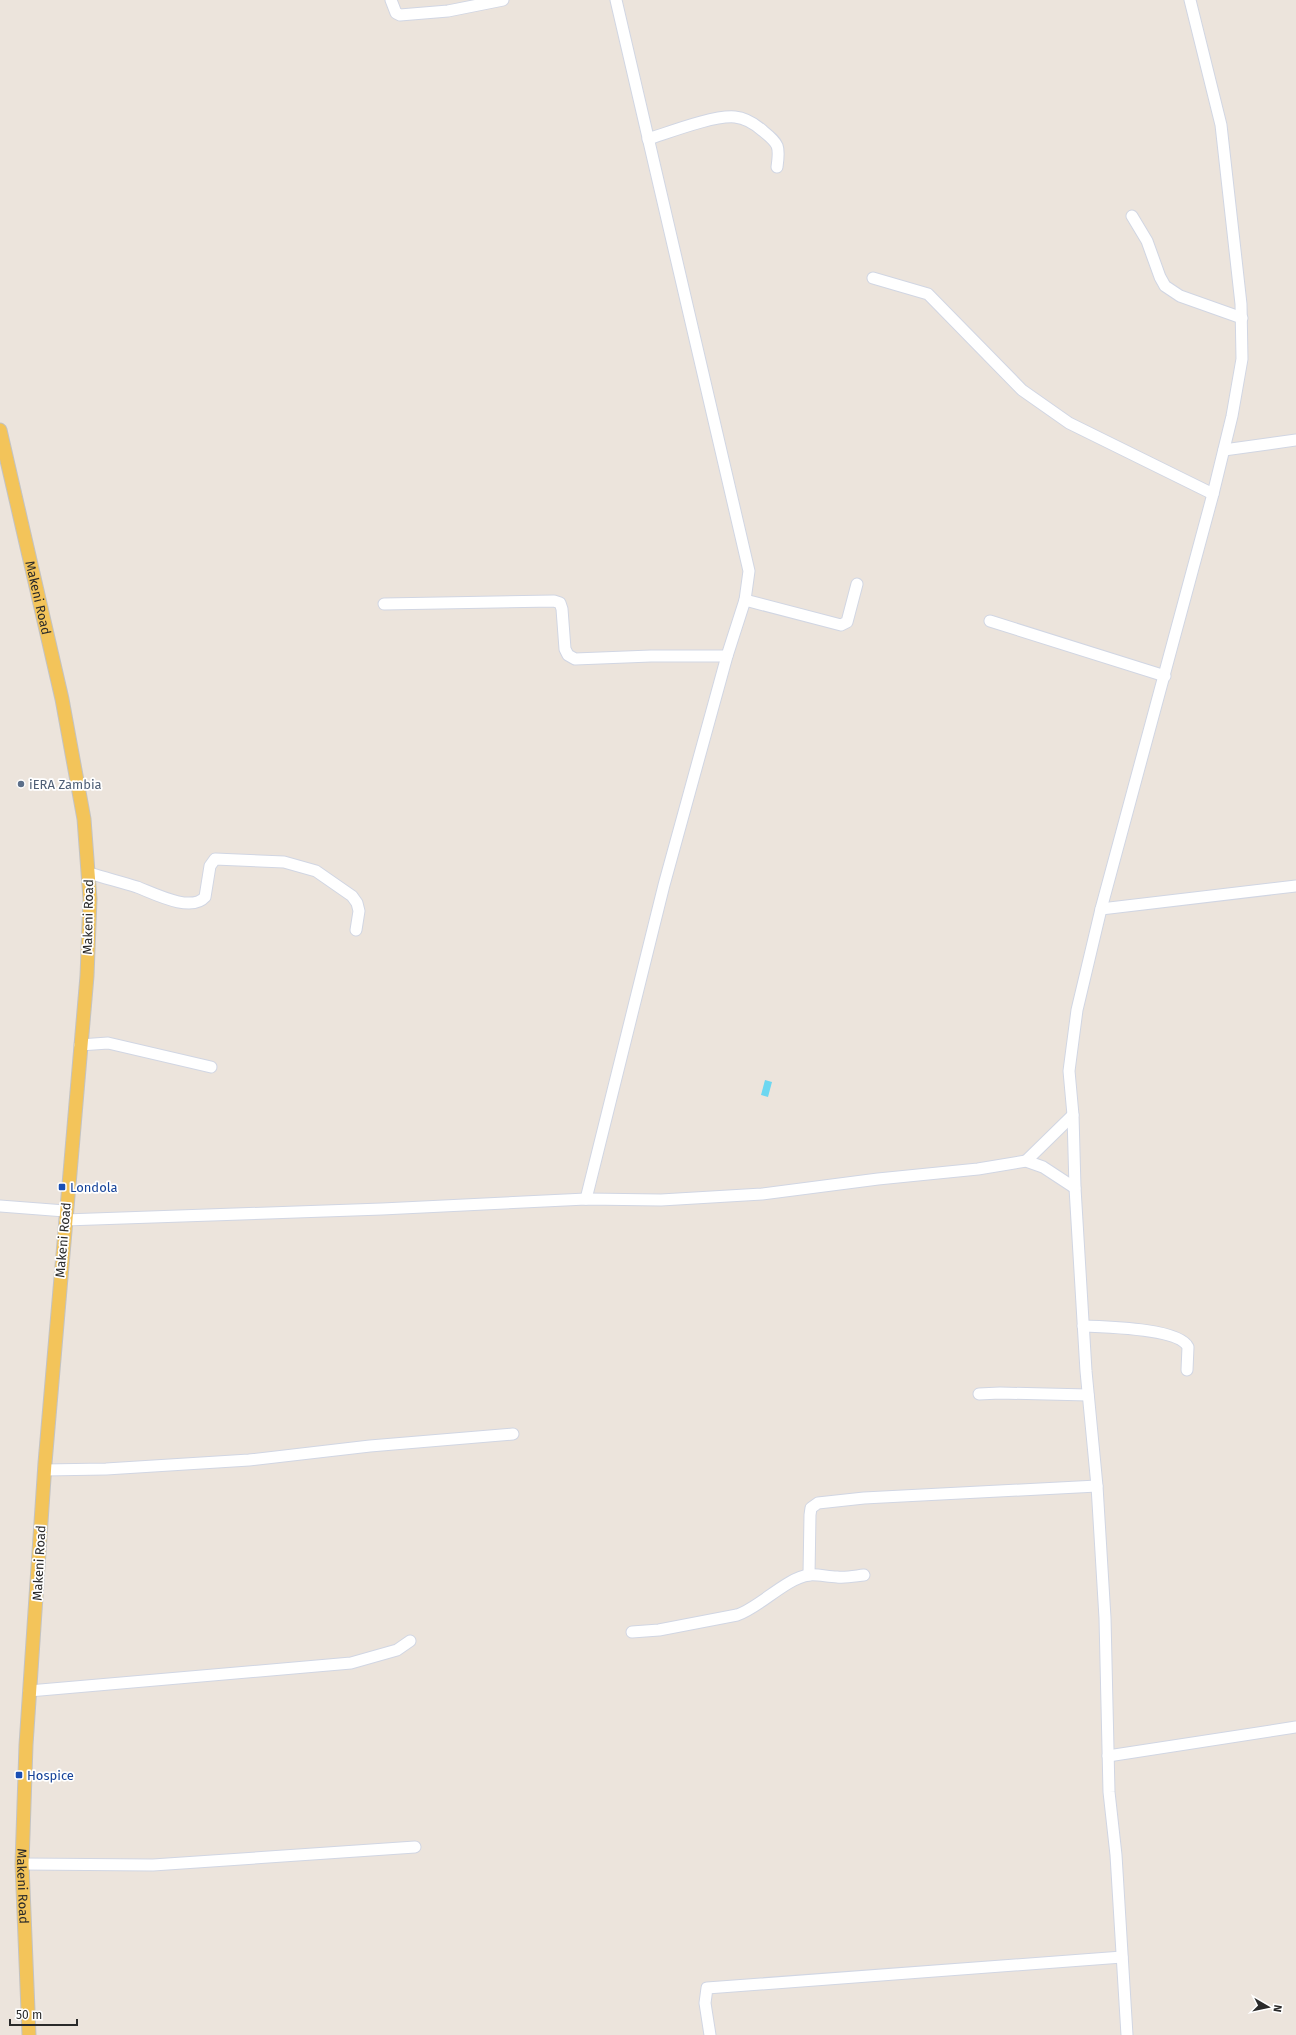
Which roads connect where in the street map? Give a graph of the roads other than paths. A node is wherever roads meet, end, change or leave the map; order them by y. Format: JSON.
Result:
{"nodes":[{"id":1,"x":391,"y":0,"type":"edge"},
{"id":2,"x":503,"y":0,"type":"edge"},
{"id":3,"x":616,"y":0,"type":"edge"},
{"id":4,"x":1190,"y":0,"type":"edge"},
{"id":5,"x":648,"y":139,"type":"junction"},
{"id":6,"x":777,"y":167,"type":"dead end"},
{"id":7,"x":1132,"y":216,"type":"dead end"},
{"id":8,"x":873,"y":278,"type":"dead end"},
{"id":9,"x":1242,"y":318,"type":"junction"},
{"id":10,"x":0,"y":430,"type":"edge"},
{"id":11,"x":1296,"y":440,"type":"edge"},
{"id":12,"x":1224,"y":450,"type":"junction"},
{"id":13,"x":1213,"y":494,"type":"junction"},
{"id":14,"x":857,"y":584,"type":"dead end"},
{"id":15,"x":745,"y":600,"type":"junction"},
{"id":16,"x":384,"y":604,"type":"dead end"},
{"id":17,"x":990,"y":621,"type":"dead end"},
{"id":18,"x":727,"y":656,"type":"junction"},
{"id":19,"x":1165,"y":676,"type":"junction"},
{"id":20,"x":89,"y":873,"type":"junction"},
{"id":21,"x":1296,"y":886,"type":"edge"},
{"id":22,"x":1101,"y":909,"type":"junction"},
{"id":23,"x":356,"y":930,"type":"dead end"},
{"id":24,"x":80,"y":1045,"type":"junction"},
{"id":25,"x":211,"y":1067,"type":"dead end"},
{"id":26,"x":1073,"y":1115,"type":"junction"},
{"id":27,"x":1026,"y":1161,"type":"junction"},
{"id":28,"x":1074,"y":1188,"type":"junction"},
{"id":29,"x":586,"y":1199,"type":"junction"},
{"id":30,"x":0,"y":1206,"type":"edge"},
{"id":31,"x":65,"y":1216,"type":"junction"},
{"id":32,"x":1083,"y":1326,"type":"junction"},
{"id":33,"x":1187,"y":1370,"type":"dead end"},
{"id":34,"x":979,"y":1394,"type":"dead end"},
{"id":35,"x":1088,"y":1396,"type":"junction"},
{"id":36,"x":513,"y":1434,"type":"dead end"},
{"id":37,"x":44,"y":1470,"type":"junction"},
{"id":38,"x":1097,"y":1486,"type":"junction"},
{"id":39,"x":809,"y":1575,"type":"junction"},
{"id":40,"x":864,"y":1575,"type":"dead end"},
{"id":41,"x":632,"y":1632,"type":"dead end"},
{"id":42,"x":410,"y":1641,"type":"dead end"},
{"id":43,"x":29,"y":1691,"type":"junction"},
{"id":44,"x":1296,"y":1727,"type":"edge"},
{"id":45,"x":1108,"y":1756,"type":"junction"},
{"id":46,"x":415,"y":1847,"type":"dead end"},
{"id":47,"x":22,"y":1864,"type":"junction"},
{"id":48,"x":1122,"y":1957,"type":"junction"},
{"id":49,"x":29,"y":2035,"type":"edge"},
{"id":50,"x":710,"y":2035,"type":"edge"},
{"id":51,"x":1127,"y":2035,"type":"edge"}],
"edges":[{"from":1,"to":2,"type":"street"},
{"from":3,"to":5,"type":"street"},
{"from":4,"to":9,"type":"street"},
{"from":5,"to":6,"type":"street"},
{"from":5,"to":15,"type":"street"},
{"from":7,"to":9,"type":"street"},
{"from":8,"to":13,"type":"street"},
{"from":9,"to":12,"type":"street"},
{"from":10,"to":20,"type":"main road","name":"Makeni Road"},
{"from":11,"to":12,"type":"street"},
{"from":12,"to":13,"type":"street"},
{"from":13,"to":19,"type":"street"},
{"from":14,"to":15,"type":"street"},
{"from":15,"to":18,"type":"street"},
{"from":16,"to":18,"type":"street"},
{"from":17,"to":19,"type":"street"},
{"from":18,"to":29,"type":"street"},
{"from":19,"to":22,"type":"street"},
{"from":20,"to":23,"type":"street"},
{"from":20,"to":24,"type":"main road","name":"Makeni Road"},
{"from":21,"to":22,"type":"street"},
{"from":22,"to":26,"type":"street"},
{"from":24,"to":25,"type":"street"},
{"from":24,"to":31,"type":"main road","name":"Makeni Road"},
{"from":26,"to":27,"type":"street"},
{"from":26,"to":28,"type":"street"},
{"from":27,"to":28,"type":"street"},
{"from":27,"to":29,"type":"street"},
{"from":28,"to":32,"type":"street"},
{"from":29,"to":31,"type":"street"},
{"from":30,"to":31,"type":"street"},
{"from":31,"to":37,"type":"main road","name":"Makeni Road"},
{"from":32,"to":33,"type":"street"},
{"from":32,"to":35,"type":"street"},
{"from":34,"to":35,"type":"street"},
{"from":35,"to":38,"type":"street"},
{"from":36,"to":37,"type":"street"},
{"from":37,"to":43,"type":"main road","name":"Makeni Road"},
{"from":38,"to":39,"type":"street"},
{"from":38,"to":45,"type":"street"},
{"from":39,"to":40,"type":"street"},
{"from":39,"to":41,"type":"street"},
{"from":42,"to":43,"type":"street"},
{"from":43,"to":47,"type":"main road","name":"Makeni Road"},
{"from":44,"to":45,"type":"street"},
{"from":45,"to":48,"type":"street"},
{"from":46,"to":47,"type":"street"},
{"from":47,"to":49,"type":"main road","name":"Makeni Road"},
{"from":48,"to":50,"type":"street"},
{"from":48,"to":51,"type":"street"}]}
